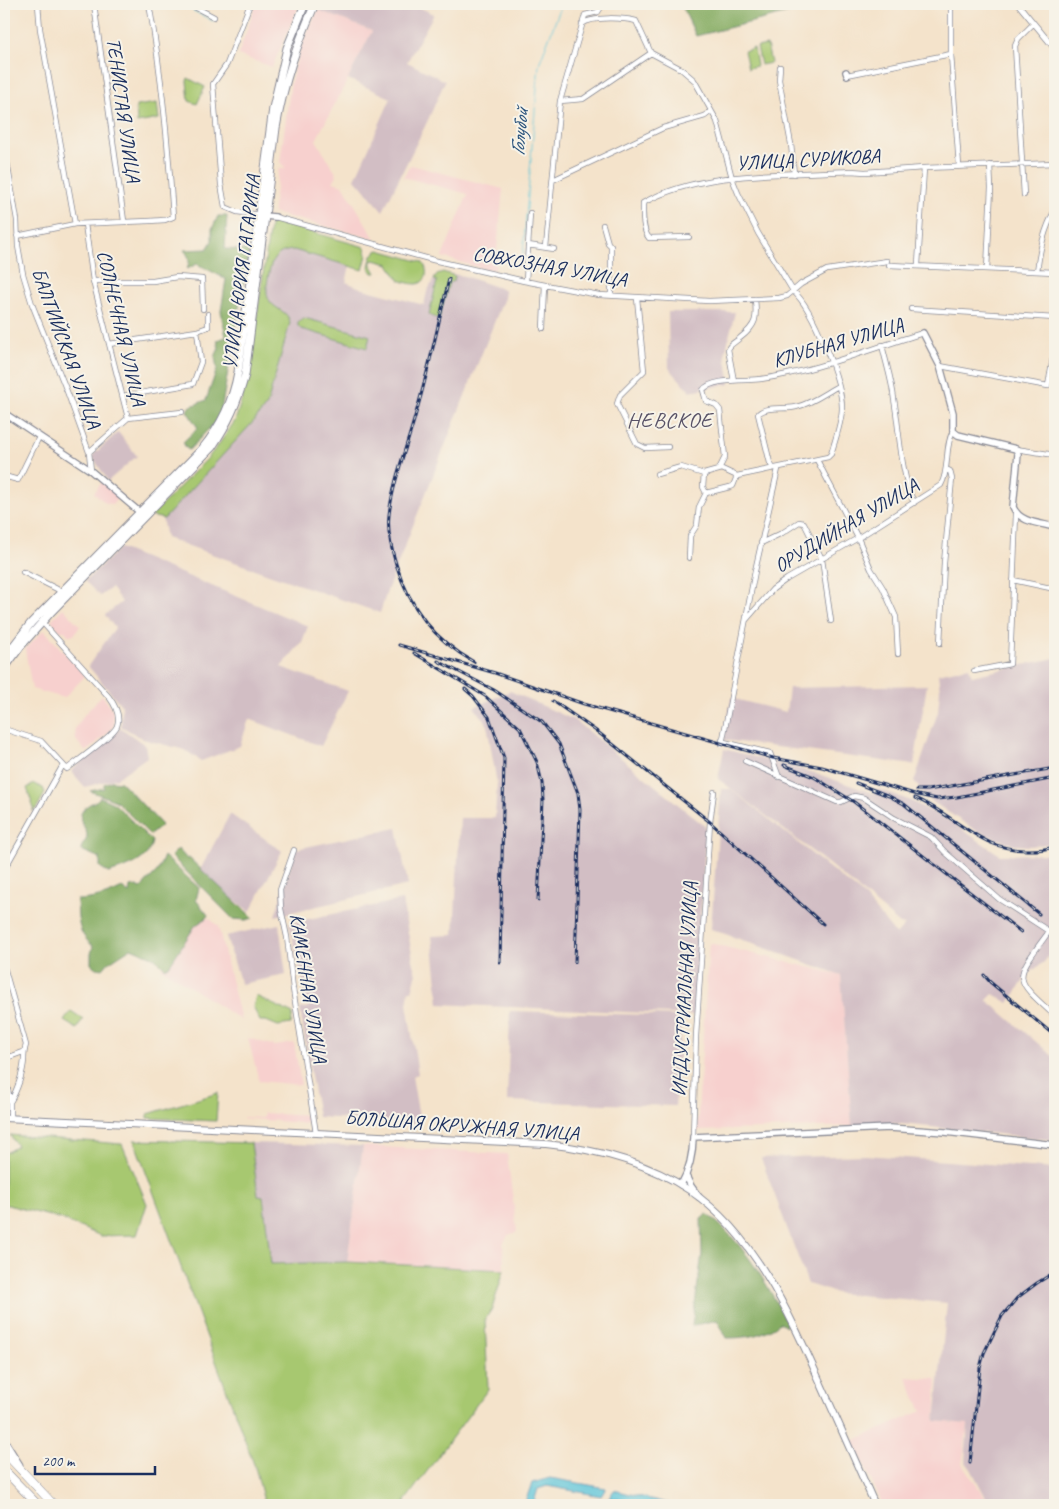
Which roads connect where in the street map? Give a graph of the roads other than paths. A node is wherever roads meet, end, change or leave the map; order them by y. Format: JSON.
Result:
{"nodes":[{"id":1,"x":38,"y":4,"type":"edge"},
{"id":2,"x":94,"y":4,"type":"edge"},
{"id":3,"x":149,"y":4,"type":"edge"},
{"id":4,"x":188,"y":4,"type":"edge"},
{"id":5,"x":250,"y":4,"type":"edge"},
{"id":6,"x":305,"y":4,"type":"edge"},
{"id":7,"x":315,"y":4,"type":"edge"},
{"id":8,"x":603,"y":4,"type":"edge"},
{"id":9,"x":951,"y":4,"type":"edge"},
{"id":10,"x":1018,"y":4,"type":"edge"},
{"id":11,"x":214,"y":17,"type":"dead end"},
{"id":12,"x":582,"y":24,"type":"junction"},
{"id":13,"x":1033,"y":24,"type":"junction"},
{"id":14,"x":1055,"y":49,"type":"edge"},
{"id":15,"x":651,"y":53,"type":"junction"},
{"id":16,"x":951,"y":54,"type":"junction"},
{"id":17,"x":780,"y":67,"type":"dead end"},
{"id":18,"x":847,"y":73,"type":"dead end"},
{"id":19,"x":560,"y":101,"type":"junction"},
{"id":20,"x":710,"y":112,"type":"junction"},
{"id":21,"x":4,"y":145,"type":"edge"},
{"id":22,"x":1055,"y":163,"type":"edge"},
{"id":23,"x":1022,"y":164,"type":"junction"},
{"id":24,"x":990,"y":165,"type":"junction"},
{"id":25,"x":959,"y":166,"type":"junction"},
{"id":26,"x":924,"y":168,"type":"junction"},
{"id":27,"x":794,"y":174,"type":"junction"},
{"id":28,"x":732,"y":178,"type":"junction"},
{"id":29,"x":553,"y":180,"type":"junction"},
{"id":30,"x":1024,"y":195,"type":"dead end"},
{"id":31,"x":1055,"y":210,"type":"edge"},
{"id":32,"x":530,"y":213,"type":"dead end"},
{"id":33,"x":261,"y":215,"type":"junction"},
{"id":34,"x":275,"y":218,"type":"joint"},
{"id":35,"x":124,"y":221,"type":"junction"},
{"id":36,"x":75,"y":224,"type":"junction"},
{"id":37,"x":85,"y":224,"type":"junction"},
{"id":38,"x":602,"y":225,"type":"dead end"},
{"id":39,"x":18,"y":236,"type":"junction"},
{"id":40,"x":689,"y":237,"type":"dead end"},
{"id":41,"x":528,"y":245,"type":"junction"},
{"id":42,"x":546,"y":248,"type":"junction"},
{"id":43,"x":554,"y":249,"type":"dead end"},
{"id":44,"x":918,"y":265,"type":"junction"},
{"id":45,"x":987,"y":269,"type":"junction"},
{"id":46,"x":1037,"y":271,"type":"junction"},
{"id":47,"x":1055,"y":272,"type":"edge"},
{"id":48,"x":92,"y":281,"type":"junction"},
{"id":49,"x":526,"y":281,"type":"junction"},
{"id":50,"x":545,"y":285,"type":"junction"},
{"id":51,"x":793,"y":291,"type":"junction"},
{"id":52,"x":611,"y":295,"type":"junction"},
{"id":53,"x":637,"y":298,"type":"junction"},
{"id":54,"x":755,"y":299,"type":"junction"},
{"id":55,"x":203,"y":308,"type":"dead end"},
{"id":56,"x":911,"y":309,"type":"dead end"},
{"id":57,"x":208,"y":314,"type":"dead end"},
{"id":58,"x":1055,"y":318,"type":"edge"},
{"id":59,"x":543,"y":329,"type":"dead end"},
{"id":60,"x":197,"y":331,"type":"junction"},
{"id":61,"x":922,"y":333,"type":"joint"},
{"id":62,"x":109,"y":344,"type":"junction"},
{"id":63,"x":882,"y":346,"type":"junction"},
{"id":64,"x":1055,"y":347,"type":"edge"},
{"id":65,"x":832,"y":361,"type":"junction"},
{"id":66,"x":940,"y":366,"type":"junction"},
{"id":67,"x":734,"y":381,"type":"junction"},
{"id":68,"x":838,"y":386,"type":"junction"},
{"id":69,"x":123,"y":396,"type":"junction"},
{"id":70,"x":182,"y":412,"type":"dead end"},
{"id":71,"x":4,"y":413,"type":"edge"},
{"id":72,"x":128,"y":418,"type":"junction"},
{"id":73,"x":953,"y":431,"type":"junction"},
{"id":74,"x":39,"y":437,"type":"junction"},
{"id":75,"x":668,"y":447,"type":"dead end"},
{"id":76,"x":1016,"y":449,"type":"junction"},
{"id":77,"x":89,"y":452,"type":"junction"},
{"id":78,"x":1055,"y":455,"type":"edge"},
{"id":79,"x":817,"y":460,"type":"junction"},
{"id":80,"x":775,"y":468,"type":"junction"},
{"id":81,"x":719,"y":469,"type":"junction"},
{"id":82,"x":946,"y":469,"type":"junction"},
{"id":83,"x":92,"y":471,"type":"junction"},
{"id":84,"x":657,"y":474,"type":"dead end"},
{"id":85,"x":704,"y":474,"type":"junction"},
{"id":86,"x":4,"y":476,"type":"edge"},
{"id":87,"x":737,"y":476,"type":"junction"},
{"id":88,"x":706,"y":494,"type":"junction"},
{"id":89,"x":914,"y":503,"type":"junction"},
{"id":90,"x":142,"y":514,"type":"junction"},
{"id":91,"x":1016,"y":514,"type":"junction"},
{"id":92,"x":1055,"y":527,"type":"edge"},
{"id":93,"x":858,"y":538,"type":"junction"},
{"id":94,"x":761,"y":543,"type":"junction"},
{"id":95,"x":689,"y":558,"type":"dead end"},
{"id":96,"x":822,"y":559,"type":"junction"},
{"id":97,"x":24,"y":572,"type":"dead end"},
{"id":98,"x":1013,"y":580,"type":"junction"},
{"id":99,"x":1055,"y":589,"type":"edge"},
{"id":100,"x":61,"y":592,"type":"junction"},
{"id":101,"x":40,"y":613,"type":"junction"},
{"id":102,"x":746,"y":620,"type":"junction"},
{"id":103,"x":831,"y":621,"type":"dead end"},
{"id":104,"x":42,"y":622,"type":"junction"},
{"id":105,"x":31,"y":623,"type":"junction"},
{"id":106,"x":940,"y":643,"type":"dead end"},
{"id":107,"x":898,"y":654,"type":"dead end"},
{"id":108,"x":4,"y":658,"type":"edge"},
{"id":109,"x":4,"y":669,"type":"edge"},
{"id":110,"x":974,"y":671,"type":"dead end"},
{"id":111,"x":4,"y":729,"type":"edge"},
{"id":112,"x":745,"y":761,"type":"dead end"},
{"id":113,"x":62,"y":765,"type":"junction"},
{"id":114,"x":779,"y":776,"type":"junction"},
{"id":115,"x":714,"y":792,"type":"dead end"},
{"id":116,"x":294,"y":850,"type":"dead end"},
{"id":117,"x":4,"y":870,"type":"edge"},
{"id":118,"x":6,"y":970,"type":"dead end"},
{"id":119,"x":1055,"y":1016,"type":"edge"},
{"id":120,"x":23,"y":1052,"type":"junction"},
{"id":121,"x":4,"y":1059,"type":"edge"},
{"id":122,"x":4,"y":1067,"type":"edge"},
{"id":123,"x":10,"y":1102,"type":"junction"},
{"id":124,"x":7,"y":1118,"type":"edge"},
{"id":125,"x":316,"y":1133,"type":"junction"},
{"id":126,"x":693,"y":1137,"type":"junction"},
{"id":127,"x":1055,"y":1145,"type":"edge"},
{"id":128,"x":686,"y":1176,"type":"junction"},
{"id":129,"x":682,"y":1185,"type":"junction"},
{"id":130,"x":700,"y":1198,"type":"junction"},
{"id":131,"x":4,"y":1441,"type":"edge"},
{"id":132,"x":4,"y":1452,"type":"edge"},
{"id":133,"x":4,"y":1470,"type":"edge"},
{"id":134,"x":4,"y":1476,"type":"edge"},
{"id":135,"x":29,"y":1479,"type":"junction"},
{"id":136,"x":20,"y":1487,"type":"junction"},
{"id":137,"x":38,"y":1505,"type":"edge"},
{"id":138,"x":54,"y":1505,"type":"edge"},
{"id":139,"x":876,"y":1505,"type":"edge"}],
"edges":[{"from":1,"to":36,"type":"street"},
{"from":2,"to":35,"type":"street","name":"ТЕНИСТАЯ УЛИЦА"},
{"from":3,"to":35,"type":"street"},
{"from":4,"to":11,"type":"street"},
{"from":5,"to":33,"type":"street"},
{"from":6,"to":33,"type":"main road","name":"УЛИЦА ЮРИЯ ГАГАРИНА"},
{"from":7,"to":33,"type":"main road","name":"УЛИЦА ЮРИЯ ГАГАРИНА"},
{"from":8,"to":12,"type":"street"},
{"from":9,"to":16,"type":"street"},
{"from":10,"to":13,"type":"street"},
{"from":12,"to":15,"type":"street"},
{"from":12,"to":19,"type":"street"},
{"from":13,"to":14,"type":"street"},
{"from":13,"to":23,"type":"street"},
{"from":15,"to":19,"type":"street"},
{"from":15,"to":20,"type":"street"},
{"from":16,"to":18,"type":"street"},
{"from":16,"to":25,"type":"street"},
{"from":17,"to":27,"type":"street"},
{"from":19,"to":29,"type":"street"},
{"from":20,"to":28,"type":"street"},
{"from":20,"to":29,"type":"street"},
{"from":21,"to":39,"type":"street","name":"БАЛТИЙСКАЯ УЛИЦА"},
{"from":22,"to":23,"type":"street","name":"УЛИЦА СУРИКОВА"},
{"from":23,"to":24,"type":"street","name":"УЛИЦА СУРИКОВА"},
{"from":23,"to":30,"type":"street"},
{"from":24,"to":25,"type":"street","name":"УЛИЦА СУРИКОВА"},
{"from":24,"to":45,"type":"street"},
{"from":25,"to":26,"type":"street","name":"УЛИЦА СУРИКОВА"},
{"from":26,"to":27,"type":"street","name":"УЛИЦА СУРИКОВА"},
{"from":26,"to":44,"type":"street"},
{"from":27,"to":28,"type":"street","name":"УЛИЦА СУРИКОВА"},
{"from":28,"to":40,"type":"street","name":"УЛИЦА СУРИКОВА"},
{"from":28,"to":51,"type":"street"},
{"from":29,"to":42,"type":"street"},
{"from":31,"to":46,"type":"street"},
{"from":32,"to":41,"type":"street"},
{"from":33,"to":34,"type":"street","name":"СОВХОЗНАЯ УЛИЦА"},
{"from":33,"to":90,"type":"main road","name":"УЛИЦА ЮРИЯ ГАГАРИНА"},
{"from":34,"to":49,"type":"street","name":"СОВХОЗНАЯ УЛИЦА"},
{"from":35,"to":37,"type":"street"},
{"from":36,"to":37,"type":"street"},
{"from":36,"to":39,"type":"street"},
{"from":37,"to":48,"type":"street","name":"СОЛНЕЧНАЯ УЛИЦА"},
{"from":38,"to":52,"type":"street"},
{"from":39,"to":77,"type":"street","name":"БАЛТИЙСКАЯ УЛИЦА"},
{"from":41,"to":42,"type":"street"},
{"from":41,"to":49,"type":"street"},
{"from":42,"to":43,"type":"street"},
{"from":44,"to":45,"type":"street","name":"СОВХОЗНАЯ УЛИЦА"},
{"from":44,"to":51,"type":"street","name":"СОВХОЗНАЯ УЛИЦА"},
{"from":45,"to":46,"type":"street","name":"СОВХОЗНАЯ УЛИЦА"},
{"from":46,"to":47,"type":"street","name":"СОВХОЗНАЯ УЛИЦА"},
{"from":48,"to":55,"type":"street"},
{"from":48,"to":62,"type":"street","name":"СОЛНЕЧНАЯ УЛИЦА"},
{"from":49,"to":50,"type":"street","name":"СОВХОЗНАЯ УЛИЦА"},
{"from":50,"to":52,"type":"street","name":"СОВХОЗНАЯ УЛИЦА"},
{"from":50,"to":59,"type":"street"},
{"from":51,"to":54,"type":"street","name":"СОВХОЗНАЯ УЛИЦА"},
{"from":51,"to":65,"type":"street"},
{"from":52,"to":53,"type":"street","name":"СОВХОЗНАЯ УЛИЦА"},
{"from":53,"to":54,"type":"street","name":"СОВХОЗНАЯ УЛИЦА"},
{"from":53,"to":75,"type":"street"},
{"from":54,"to":67,"type":"street"},
{"from":56,"to":58,"type":"street"},
{"from":57,"to":60,"type":"street"},
{"from":60,"to":62,"type":"street"},
{"from":60,"to":69,"type":"street"},
{"from":61,"to":63,"type":"street","name":"КЛУБНАЯ УЛИЦА"},
{"from":61,"to":66,"type":"street","name":"ОРУДИЙНАЯ УЛИЦА"},
{"from":62,"to":69,"type":"street","name":"СОЛНЕЧНАЯ УЛИЦА"},
{"from":63,"to":65,"type":"street","name":"КЛУБНАЯ УЛИЦА"},
{"from":63,"to":89,"type":"street"},
{"from":64,"to":66,"type":"street"},
{"from":65,"to":67,"type":"street","name":"КЛУБНАЯ УЛИЦА"},
{"from":65,"to":68,"type":"street"},
{"from":66,"to":73,"type":"street","name":"ОРУДИЙНАЯ УЛИЦА"},
{"from":67,"to":81,"type":"street","name":"КЛУБНАЯ УЛИЦА"},
{"from":68,"to":79,"type":"street"},
{"from":68,"to":80,"type":"street"},
{"from":69,"to":72,"type":"street","name":"СОЛНЕЧНАЯ УЛИЦА"},
{"from":70,"to":72,"type":"street"},
{"from":71,"to":74,"type":"street"},
{"from":72,"to":77,"type":"street","name":"СОЛНЕЧНАЯ УЛИЦА"},
{"from":73,"to":76,"type":"street"},
{"from":73,"to":82,"type":"street","name":"ОРУДИЙНАЯ УЛИЦА"},
{"from":74,"to":83,"type":"street"},
{"from":74,"to":86,"type":"street"},
{"from":76,"to":78,"type":"street"},
{"from":76,"to":91,"type":"street"},
{"from":77,"to":83,"type":"street","name":"БАЛТИЙСКАЯ УЛИЦА"},
{"from":79,"to":80,"type":"street"},
{"from":79,"to":93,"type":"street"},
{"from":80,"to":87,"type":"street"},
{"from":80,"to":94,"type":"street"},
{"from":81,"to":85,"type":"street"},
{"from":81,"to":87,"type":"street"},
{"from":82,"to":89,"type":"street","name":"ОРУДИЙНАЯ УЛИЦА"},
{"from":82,"to":106,"type":"street"},
{"from":83,"to":90,"type":"street"},
{"from":84,"to":85,"type":"street"},
{"from":85,"to":88,"type":"street"},
{"from":87,"to":88,"type":"street"},
{"from":88,"to":95,"type":"street"},
{"from":89,"to":93,"type":"street","name":"ОРУДИЙНАЯ УЛИЦА"},
{"from":90,"to":100,"type":"main road"},
{"from":90,"to":104,"type":"main road"},
{"from":91,"to":92,"type":"street"},
{"from":91,"to":98,"type":"street"},
{"from":93,"to":96,"type":"street","name":"ОРУДИЙНАЯ УЛИЦА"},
{"from":93,"to":107,"type":"street"},
{"from":94,"to":96,"type":"street"},
{"from":94,"to":102,"type":"street"},
{"from":96,"to":102,"type":"street","name":"ОРУДИЙНАЯ УЛИЦА"},
{"from":96,"to":103,"type":"street"},
{"from":97,"to":100,"type":"street"},
{"from":98,"to":99,"type":"street"},
{"from":98,"to":110,"type":"street"},
{"from":100,"to":101,"type":"main road"},
{"from":101,"to":104,"type":"main road"},
{"from":101,"to":105,"type":"main road"},
{"from":102,"to":114,"type":"street"},
{"from":104,"to":105,"type":"main road"},
{"from":104,"to":109,"type":"main road"},
{"from":104,"to":113,"type":"street"},
{"from":105,"to":108,"type":"main road"},
{"from":111,"to":113,"type":"street"},
{"from":112,"to":114,"type":"street"},
{"from":113,"to":117,"type":"street"},
{"from":114,"to":119,"type":"street"},
{"from":115,"to":126,"type":"street","name":"ИНДУСТРИАЛЬНАЯ УЛИЦА"},
{"from":116,"to":125,"type":"street","name":"КАМЕННАЯ УЛИЦА"},
{"from":118,"to":120,"type":"street"},
{"from":120,"to":121,"type":"street"},
{"from":120,"to":123,"type":"street"},
{"from":122,"to":123,"type":"street"},
{"from":123,"to":124,"type":"street"},
{"from":124,"to":125,"type":"main road","name":"БОЛЬШАЯ ОКРУЖНАЯ УЛИЦА"},
{"from":125,"to":129,"type":"main road","name":"БОЛЬШАЯ ОКРУЖНАЯ УЛИЦА"},
{"from":126,"to":127,"type":"street"},
{"from":126,"to":128,"type":"street","name":"ИНДУСТРИАЛЬНАЯ УЛИЦА"},
{"from":128,"to":129,"type":"street","name":"ИНДУСТРИАЛЬНАЯ УЛИЦА"},
{"from":128,"to":130,"type":"street"},
{"from":129,"to":130,"type":"main road","name":"БОЛЬШАЯ ОКРУЖНАЯ УЛИЦА"},
{"from":130,"to":139,"type":"main road","name":"БОЛЬШАЯ ОКРУЖНАЯ УЛИЦА"},
{"from":131,"to":135,"type":"main road"},
{"from":132,"to":135,"type":"highway"},
{"from":133,"to":136,"type":"highway"},
{"from":134,"to":136,"type":"main road"},
{"from":135,"to":138,"type":"highway"},
{"from":136,"to":137,"type":"highway"}]}
